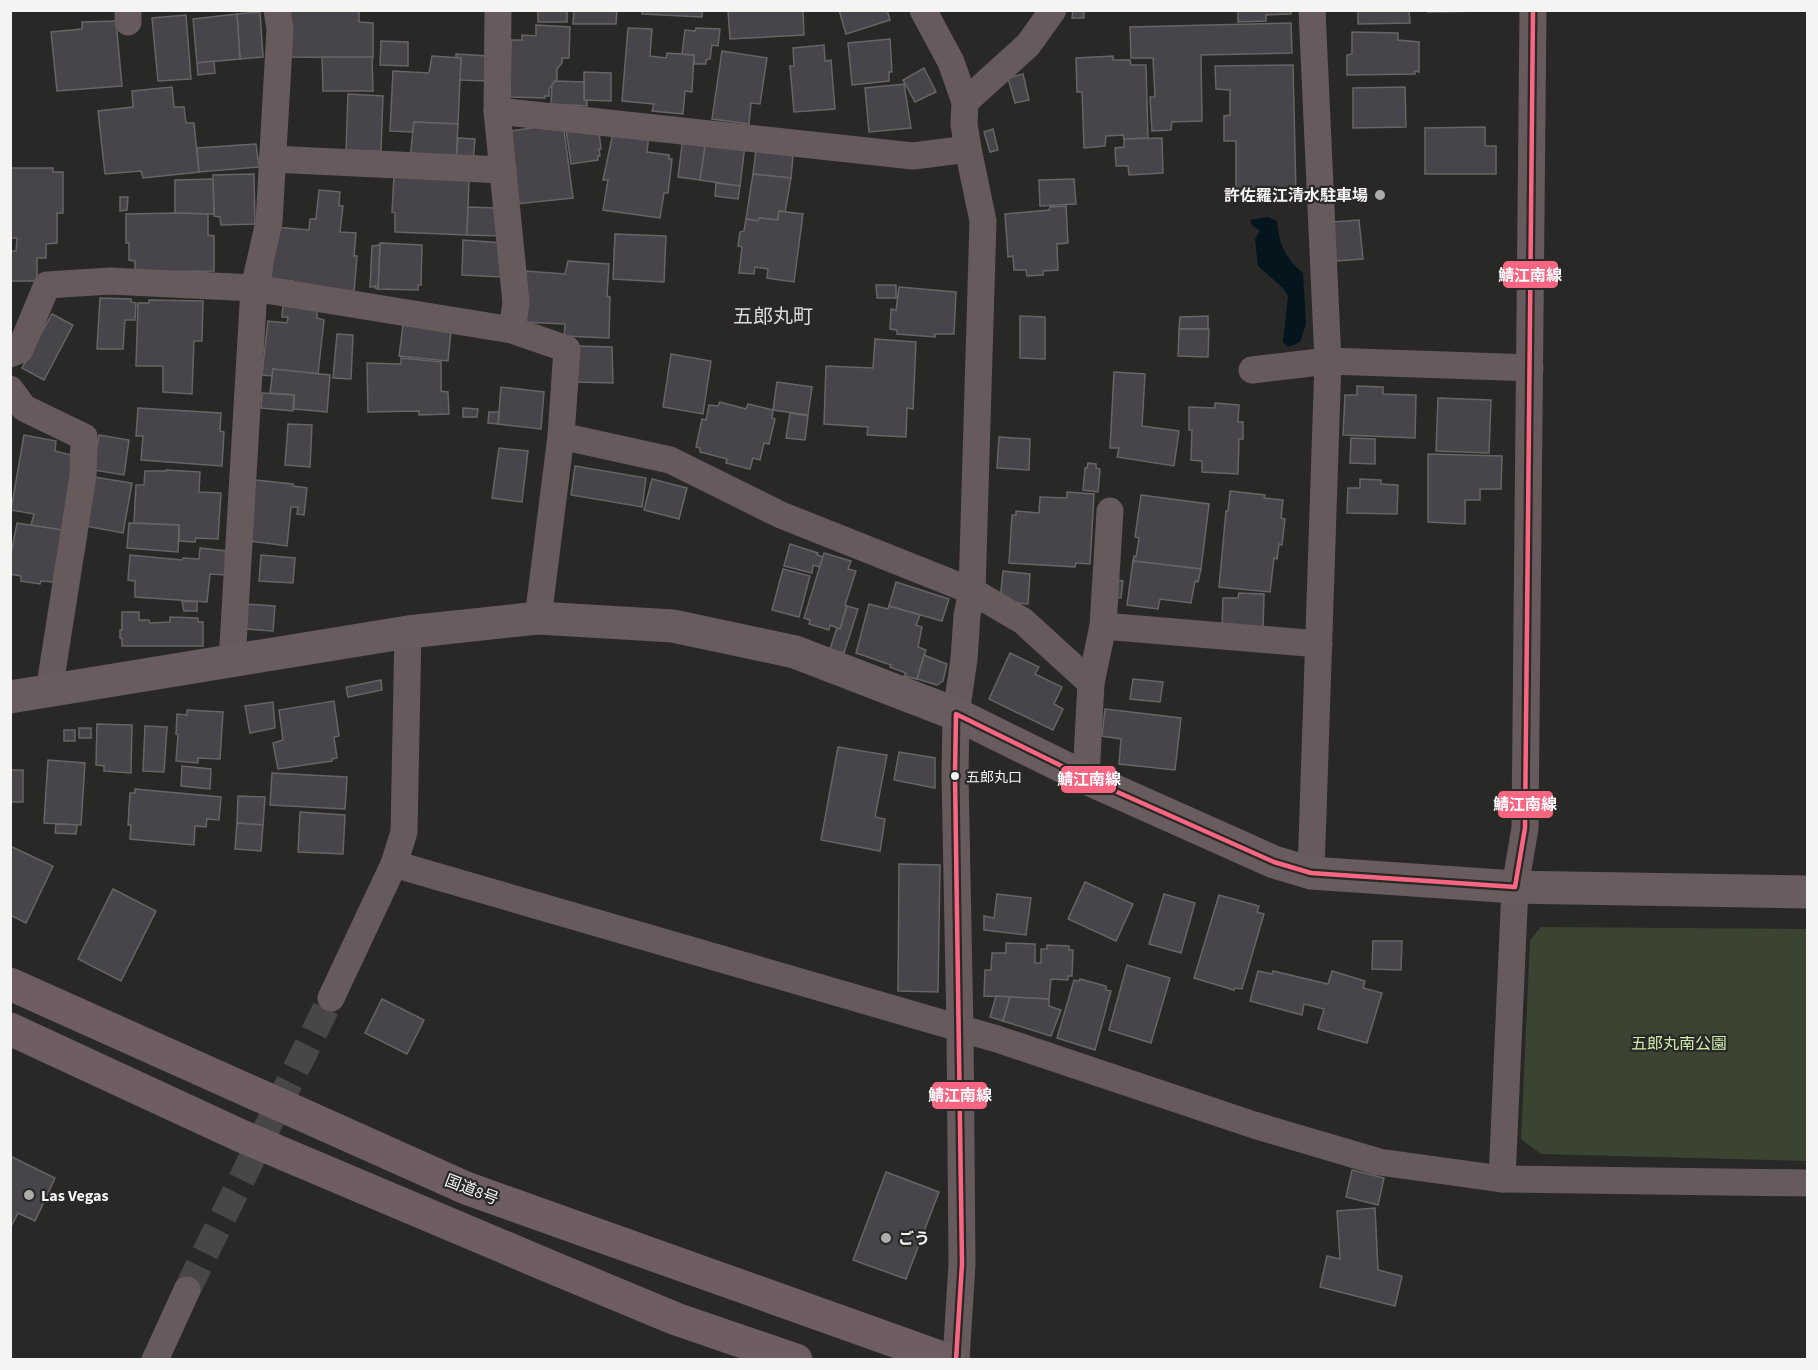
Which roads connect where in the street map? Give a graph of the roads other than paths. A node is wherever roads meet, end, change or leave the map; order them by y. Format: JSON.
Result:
{"nodes":[{"id":1,"x":277,"y":10,"type":"edge"},
{"id":2,"x":498,"y":10,"type":"edge"},
{"id":3,"x":923,"y":10,"type":"edge"},
{"id":4,"x":1053,"y":10,"type":"edge"},
{"id":5,"x":1312,"y":10,"type":"edge"},
{"id":6,"x":1533,"y":10,"type":"edge"},
{"id":7,"x":965,"y":102,"type":"junction"},
{"id":8,"x":498,"y":111,"type":"junction"},
{"id":9,"x":968,"y":149,"type":"junction"},
{"id":10,"x":272,"y":159,"type":"junction"},
{"id":11,"x":503,"y":170,"type":"junction"},
{"id":12,"x":254,"y":288,"type":"junction"},
{"id":13,"x":512,"y":330,"type":"junction"},
{"id":14,"x":10,"y":354,"type":"edge"},
{"id":15,"x":1328,"y":361,"type":"junction"},
{"id":16,"x":1530,"y":368,"type":"junction"},
{"id":17,"x":1252,"y":370,"type":"dead end"},
{"id":18,"x":10,"y":389,"type":"edge"},
{"id":19,"x":561,"y":436,"type":"junction"},
{"id":20,"x":1110,"y":511,"type":"dead end"},
{"id":21,"x":972,"y":591,"type":"junction"},
{"id":22,"x":538,"y":618,"type":"junction"},
{"id":23,"x":1103,"y":626,"type":"junction"},
{"id":24,"x":408,"y":632,"type":"junction"},
{"id":25,"x":1319,"y":644,"type":"junction"},
{"id":26,"x":232,"y":662,"type":"junction"},
{"id":27,"x":1091,"y":683,"type":"junction"},
{"id":28,"x":49,"y":691,"type":"junction"},
{"id":29,"x":10,"y":697,"type":"edge"},
{"id":30,"x":956,"y":714,"type":"junction"},
{"id":31,"x":1086,"y":778,"type":"junction"},
{"id":32,"x":394,"y":864,"type":"junction"},
{"id":33,"x":1311,"y":873,"type":"junction"},
{"id":34,"x":1515,"y":887,"type":"junction"},
{"id":35,"x":1808,"y":892,"type":"edge"},
{"id":36,"x":10,"y":984,"type":"edge"},
{"id":37,"x":331,"y":998,"type":"tunnel mouth"},
{"id":38,"x":10,"y":1029,"type":"edge"},
{"id":39,"x":960,"y":1030,"type":"junction"},
{"id":40,"x":1502,"y":1179,"type":"junction"},
{"id":41,"x":1808,"y":1183,"type":"edge"},
{"id":42,"x":187,"y":1290,"type":"tunnel mouth"},
{"id":43,"x":155,"y":1359,"type":"edge"},
{"id":44,"x":796,"y":1359,"type":"edge"},
{"id":45,"x":948,"y":1359,"type":"edge"},
{"id":46,"x":956,"y":1359,"type":"edge"}],
"edges":[{"from":1,"to":10,"type":"street"},
{"from":2,"to":8,"type":"street"},
{"from":3,"to":7,"type":"street"},
{"from":4,"to":7,"type":"street"},
{"from":5,"to":15,"type":"street"},
{"from":6,"to":16,"type":"street"},
{"from":7,"to":9,"type":"street"},
{"from":8,"to":9,"type":"street"},
{"from":8,"to":11,"type":"street"},
{"from":9,"to":21,"type":"street"},
{"from":10,"to":11,"type":"street"},
{"from":10,"to":12,"type":"street"},
{"from":11,"to":13,"type":"street"},
{"from":12,"to":13,"type":"street"},
{"from":12,"to":14,"type":"street"},
{"from":12,"to":26,"type":"street"},
{"from":13,"to":19,"type":"street"},
{"from":15,"to":16,"type":"street"},
{"from":15,"to":17,"type":"street"},
{"from":15,"to":25,"type":"street"},
{"from":16,"to":34,"type":"street"},
{"from":18,"to":28,"type":"street"},
{"from":19,"to":21,"type":"street"},
{"from":19,"to":22,"type":"street"},
{"from":20,"to":23,"type":"street"},
{"from":21,"to":27,"type":"street"},
{"from":21,"to":30,"type":"street"},
{"from":22,"to":24,"type":"street"},
{"from":22,"to":30,"type":"street"},
{"from":23,"to":25,"type":"street"},
{"from":23,"to":27,"type":"street"},
{"from":24,"to":26,"type":"street"},
{"from":24,"to":32,"type":"street"},
{"from":25,"to":33,"type":"street"},
{"from":26,"to":28,"type":"street"},
{"from":27,"to":31,"type":"street"},
{"from":28,"to":29,"type":"street"},
{"from":30,"to":31,"type":"street"},
{"from":30,"to":39,"type":"street"},
{"from":31,"to":33,"type":"street"},
{"from":32,"to":37,"type":"street"},
{"from":32,"to":39,"type":"street"},
{"from":33,"to":34,"type":"street"},
{"from":34,"to":35,"type":"street"},
{"from":34,"to":40,"type":"street"},
{"from":36,"to":45,"type":"highway","name":"国道8号"},
{"from":38,"to":44,"type":"highway"},
{"from":39,"to":40,"type":"street"},
{"from":39,"to":46,"type":"street"},
{"from":40,"to":41,"type":"street"},
{"from":42,"to":43,"type":"street"}]}
